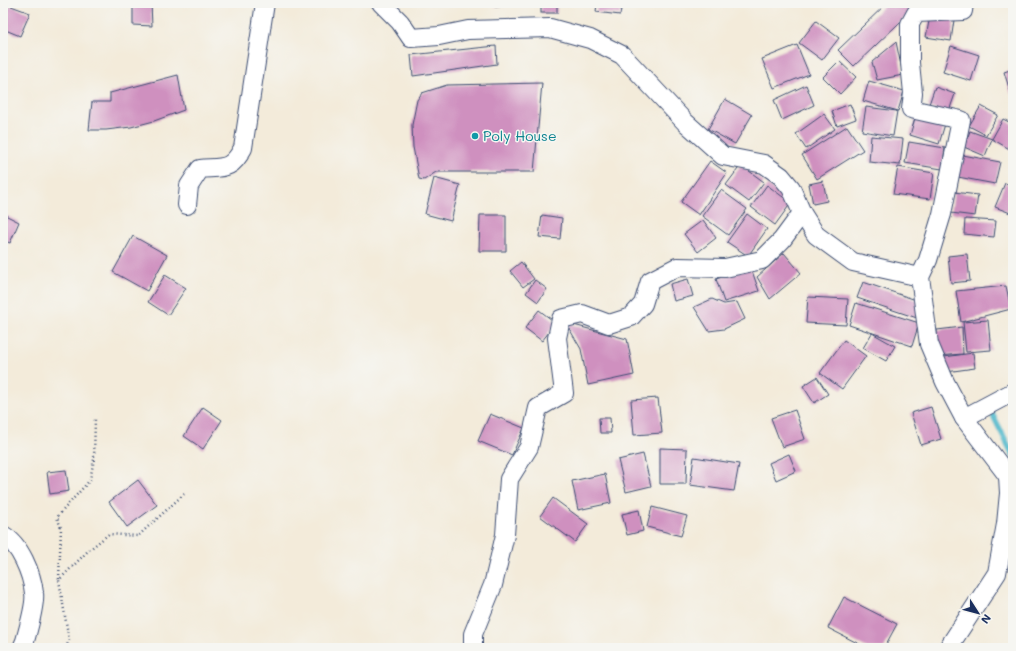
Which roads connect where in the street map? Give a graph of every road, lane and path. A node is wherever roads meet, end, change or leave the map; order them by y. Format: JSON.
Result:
{"nodes":[{"id":1,"x":265,"y":3,"type":"edge"},
{"id":2,"x":381,"y":3,"type":"edge"},
{"id":3,"x":964,"y":3,"type":"edge"},
{"id":4,"x":187,"y":205,"type":"dead end"},
{"id":5,"x":802,"y":213,"type":"junction"},
{"id":6,"x":920,"y":277,"type":"junction"},
{"id":7,"x":1013,"y":392,"type":"edge"},
{"id":8,"x":94,"y":418,"type":"dead end"},
{"id":9,"x":964,"y":418,"type":"junction"},
{"id":10,"x":1011,"y":476,"type":"edge"},
{"id":11,"x":184,"y":494,"type":"dead end"},
{"id":12,"x":3,"y":534,"type":"edge"},
{"id":13,"x":59,"y":580,"type":"junction"},
{"id":14,"x":22,"y":648,"type":"edge"},
{"id":15,"x":66,"y":648,"type":"edge"},
{"id":16,"x":473,"y":648,"type":"edge"},
{"id":17,"x":948,"y":648,"type":"edge"}],
"edges":[{"from":1,"to":4,"type":"street"},
{"from":2,"to":5,"type":"street"},
{"from":3,"to":6,"type":"street"},
{"from":5,"to":6,"type":"street"},
{"from":5,"to":16,"type":"street"},
{"from":6,"to":9,"type":"street"},
{"from":7,"to":9,"type":"street"},
{"from":8,"to":13,"type":"path"},
{"from":9,"to":10,"type":"street"},
{"from":10,"to":17,"type":"street"},
{"from":11,"to":13,"type":"path"},
{"from":12,"to":14,"type":"street"},
{"from":13,"to":15,"type":"path"}]}
